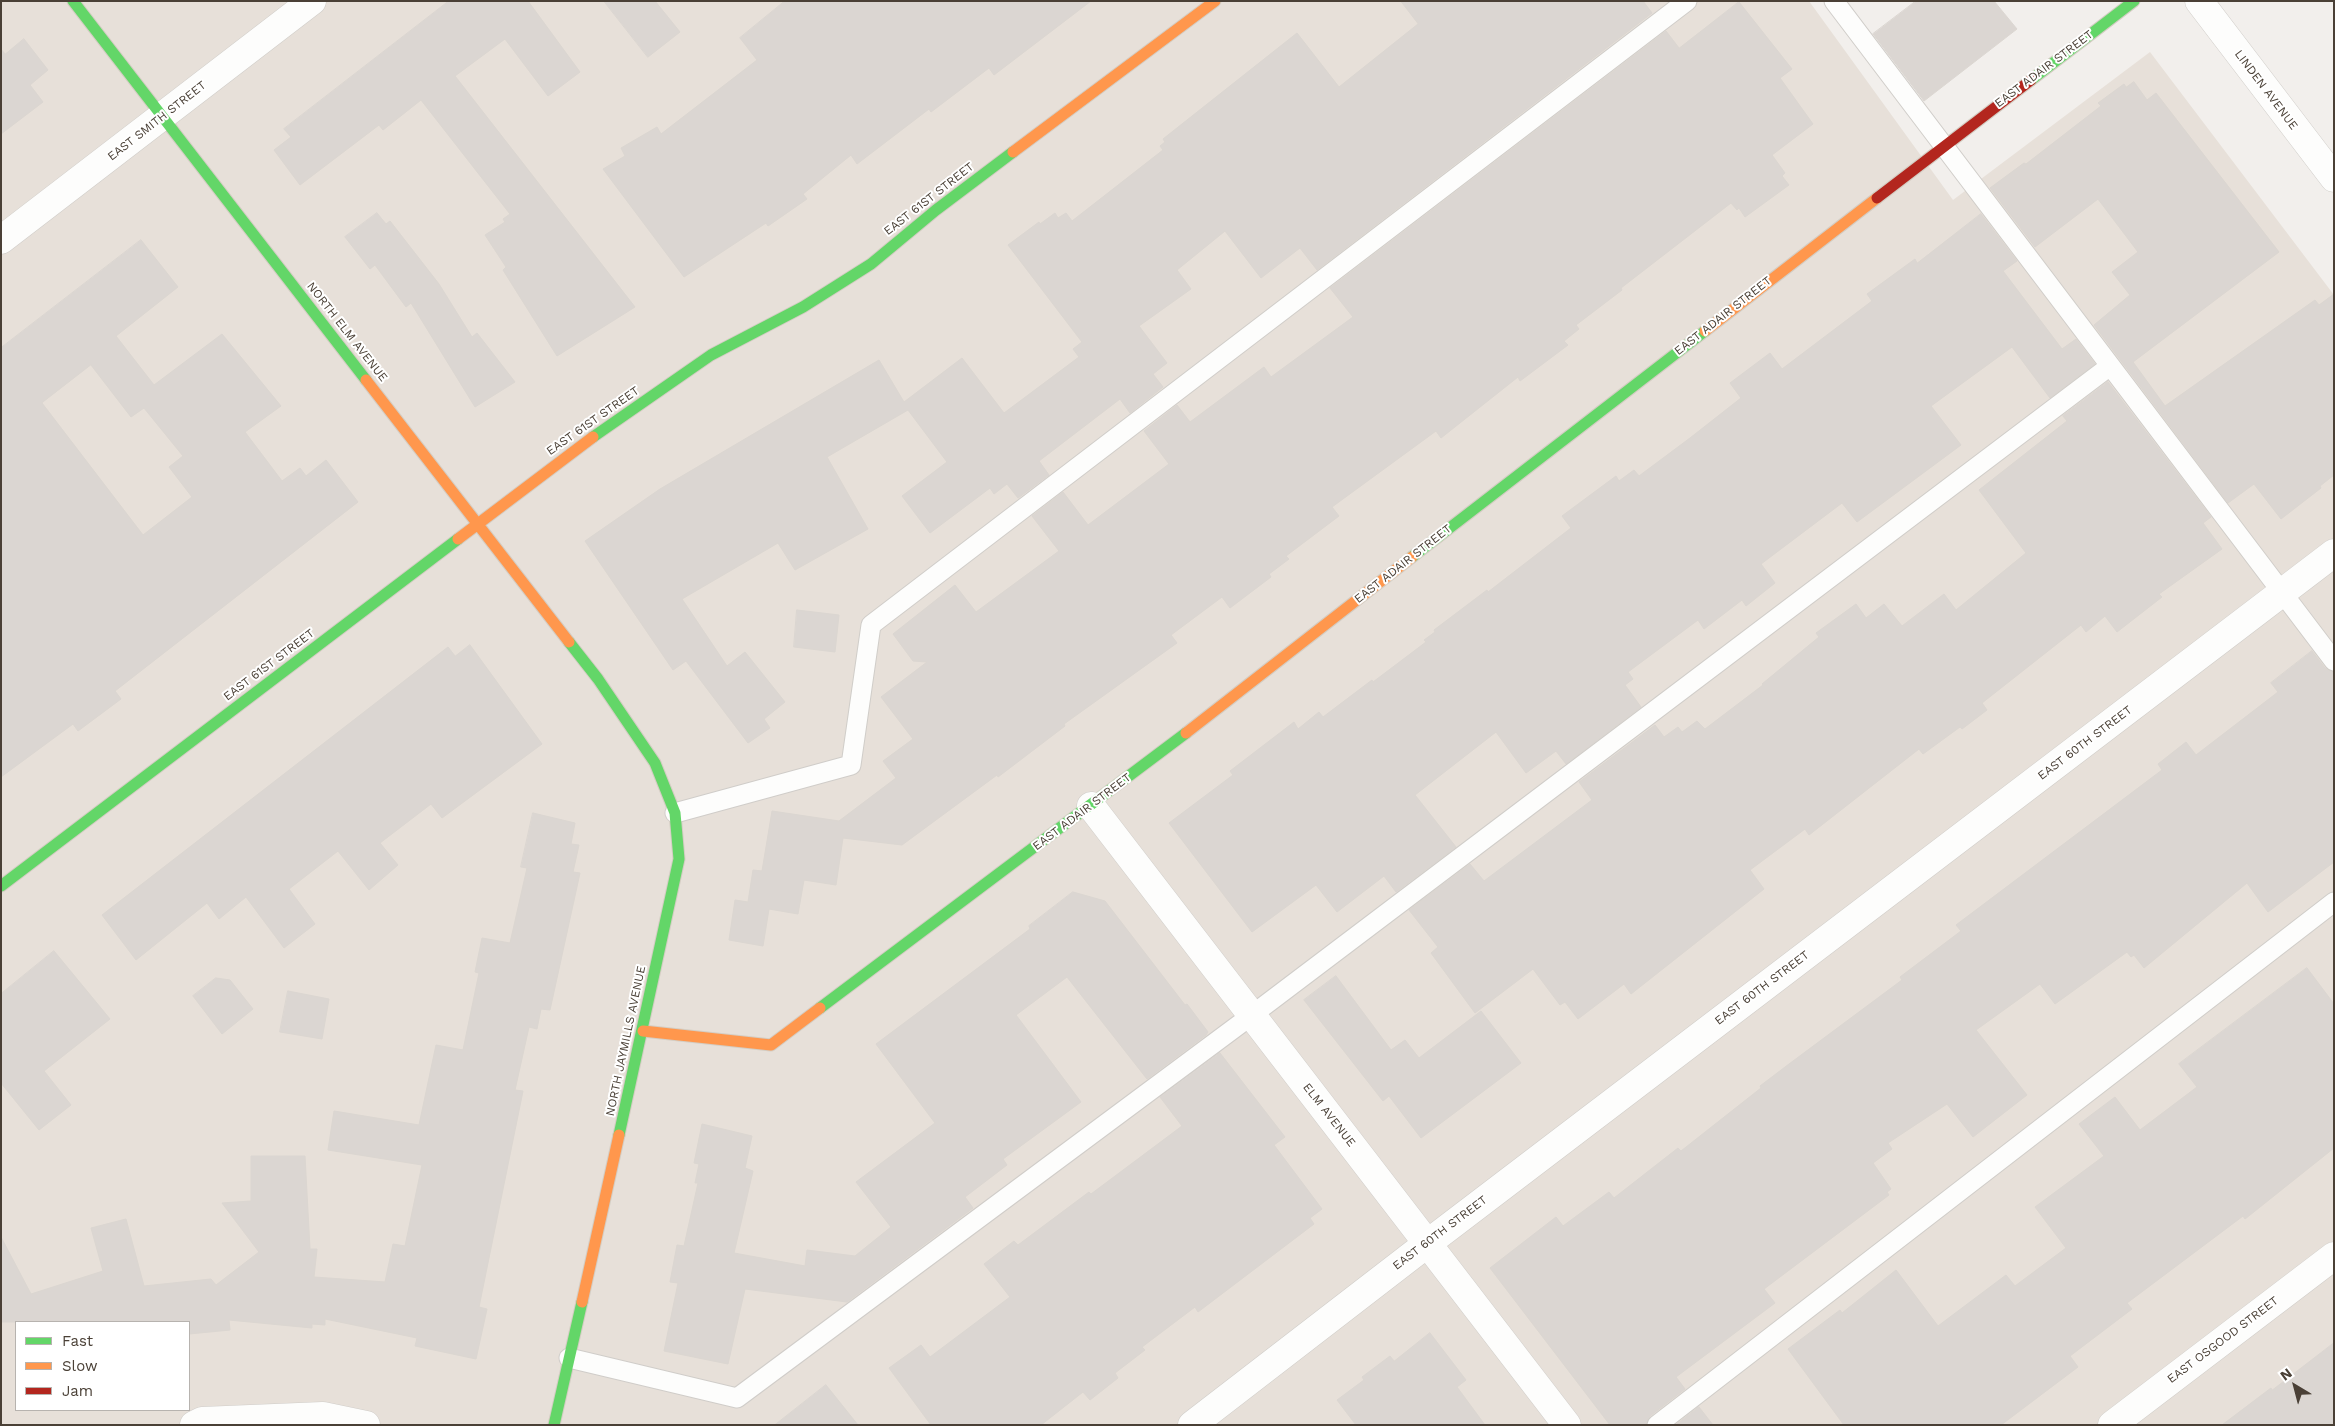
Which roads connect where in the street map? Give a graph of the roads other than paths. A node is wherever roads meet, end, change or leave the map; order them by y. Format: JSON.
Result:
{"nodes":[{"id":1,"x":73,"y":1,"type":"edge"},
{"id":2,"x":312,"y":1,"type":"edge"},
{"id":3,"x":1214,"y":1,"type":"edge"},
{"id":4,"x":1687,"y":1,"type":"edge"},
{"id":5,"x":1834,"y":1,"type":"edge"},
{"id":6,"x":2134,"y":1,"type":"edge"},
{"id":7,"x":2199,"y":1,"type":"edge"},
{"id":8,"x":162,"y":116,"type":"junction"},
{"id":9,"x":1944,"y":146,"type":"junction"},
{"id":10,"x":2334,"y":178,"type":"edge"},
{"id":11,"x":1,"y":240,"type":"edge"},
{"id":12,"x":2110,"y":366,"type":"junction"},
{"id":13,"x":477,"y":523,"type":"junction"},
{"id":14,"x":2334,"y":553,"type":"edge"},
{"id":15,"x":2282,"y":592,"type":"junction"},
{"id":16,"x":2334,"y":661,"type":"edge"},
{"id":17,"x":598,"y":679,"type":"joint"},
{"id":18,"x":1091,"y":806,"type":"junction"},
{"id":19,"x":675,"y":813,"type":"junction"},
{"id":20,"x":1,"y":886,"type":"edge"},
{"id":21,"x":2334,"y":902,"type":"edge"},
{"id":22,"x":1252,"y":1015,"type":"junction"},
{"id":23,"x":643,"y":1031,"type":"junction"},
{"id":24,"x":1428,"y":1243,"type":"junction"},
{"id":25,"x":2334,"y":1256,"type":"edge"},
{"id":26,"x":569,"y":1358,"type":"junction"},
{"id":27,"x":194,"y":1425,"type":"edge"},
{"id":28,"x":366,"y":1425,"type":"edge"},
{"id":29,"x":554,"y":1425,"type":"edge"},
{"id":30,"x":1192,"y":1425,"type":"edge"},
{"id":31,"x":1567,"y":1425,"type":"edge"},
{"id":32,"x":1657,"y":1425,"type":"edge"},
{"id":33,"x":2112,"y":1425,"type":"edge"}],
"edges":[{"from":1,"to":8,"type":"street","name":"NORTH ELM AVENUE"},
{"from":2,"to":8,"type":"street","name":"EAST SMITH STREET"},
{"from":3,"to":13,"type":"street","name":"EAST 61ST STREET"},
{"from":4,"to":19,"type":"lane"},
{"from":5,"to":9,"type":"lane"},
{"from":6,"to":9,"type":"street","name":"EAST ADAIR STREET"},
{"from":7,"to":10,"type":"street","name":"LINDEN AVENUE"},
{"from":8,"to":11,"type":"street","name":"EAST SMITH STREET"},
{"from":8,"to":13,"type":"street","name":"NORTH ELM AVENUE"},
{"from":9,"to":12,"type":"lane"},
{"from":9,"to":18,"type":"street","name":"EAST ADAIR STREET"},
{"from":12,"to":15,"type":"lane"},
{"from":12,"to":22,"type":"lane"},
{"from":13,"to":17,"type":"street","name":"NORTH ELM AVENUE"},
{"from":13,"to":20,"type":"street","name":"EAST 61ST STREET"},
{"from":14,"to":15,"type":"street","name":"EAST 60TH STREET"},
{"from":15,"to":16,"type":"lane"},
{"from":15,"to":24,"type":"street","name":"EAST 60TH STREET"},
{"from":17,"to":19,"type":"street","name":"NORTH JAYMILLS AVENUE"},
{"from":18,"to":22,"type":"street","name":"ELM AVENUE"},
{"from":18,"to":23,"type":"street","name":"EAST ADAIR STREET"},
{"from":19,"to":23,"type":"street","name":"NORTH JAYMILLS AVENUE"},
{"from":21,"to":32,"type":"lane"},
{"from":22,"to":24,"type":"street","name":"ELM AVENUE"},
{"from":22,"to":26,"type":"lane"},
{"from":23,"to":26,"type":"street","name":"NORTH JAYMILLS AVENUE"},
{"from":24,"to":30,"type":"street","name":"EAST 60TH STREET"},
{"from":24,"to":31,"type":"street","name":"ELM AVENUE"},
{"from":25,"to":33,"type":"street","name":"EAST OSGOOD STREET"},
{"from":26,"to":29,"type":"street","name":"NORTH JAYMILLS AVENUE"},
{"from":27,"to":28,"type":"street"}]}
